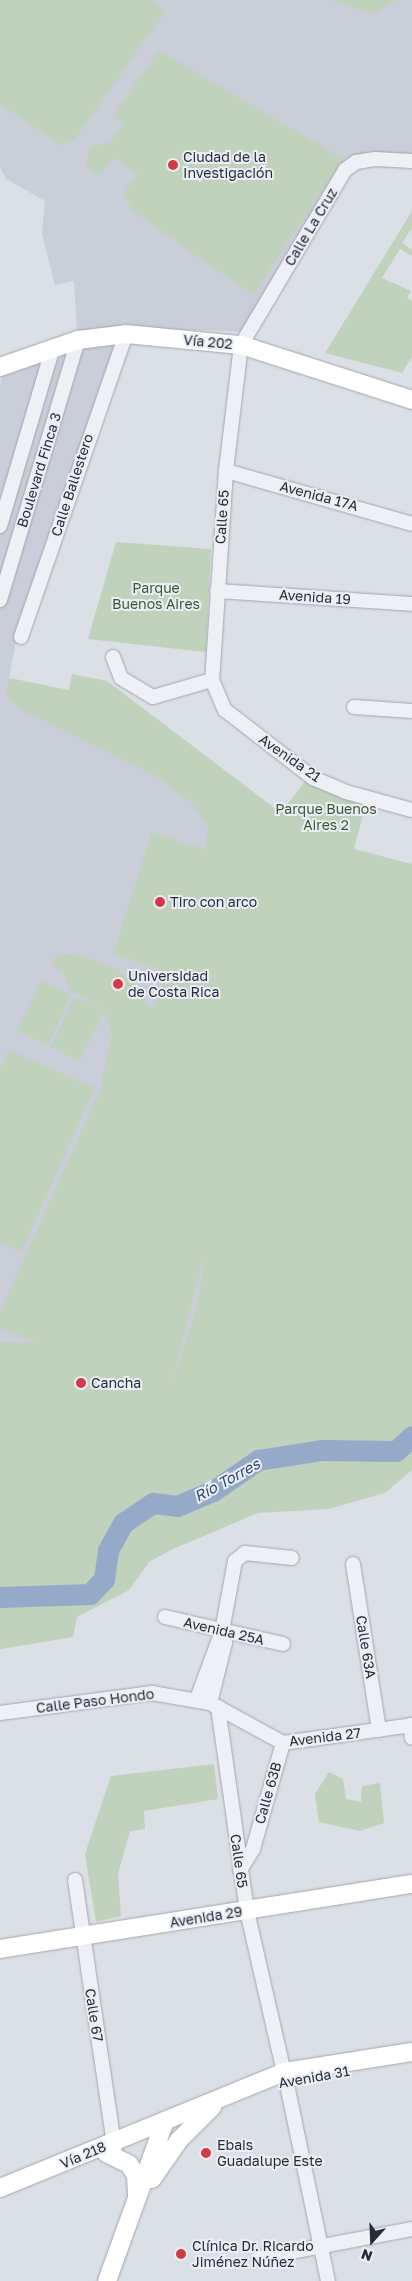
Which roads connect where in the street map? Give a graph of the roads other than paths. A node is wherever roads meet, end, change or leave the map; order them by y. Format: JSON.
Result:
{"nodes":[{"id":1,"x":412,"y":160,"type":"edge"},
{"id":2,"x":126,"y":334,"type":"junction"},
{"id":3,"x":78,"y":340,"type":"junction"},
{"id":4,"x":241,"y":345,"type":"junction"},
{"id":5,"x":53,"y":347,"type":"junction"},
{"id":6,"x":0,"y":367,"type":"edge"},
{"id":7,"x":412,"y":400,"type":"edge"},
{"id":8,"x":226,"y":471,"type":"junction"},
{"id":9,"x":412,"y":524,"type":"edge"},
{"id":10,"x":0,"y":526,"type":"edge"},
{"id":11,"x":217,"y":591,"type":"junction"},
{"id":12,"x":0,"y":600,"type":"edge"},
{"id":13,"x":412,"y":604,"type":"edge"},
{"id":14,"x":22,"y":637,"type":"dead end"},
{"id":15,"x":113,"y":657,"type":"dead end"},
{"id":16,"x":213,"y":685,"type":"junction"},
{"id":17,"x":354,"y":706,"type":"dead end"},
{"id":18,"x":412,"y":711,"type":"edge"},
{"id":19,"x":412,"y":810,"type":"edge"},
{"id":20,"x":292,"y":1558,"type":"dead end"},
{"id":21,"x":353,"y":1564,"type":"dead end"},
{"id":22,"x":165,"y":1617,"type":"dead end"},
{"id":23,"x":222,"y":1631,"type":"junction"},
{"id":24,"x":283,"y":1644,"type":"dead end"},
{"id":25,"x":208,"y":1703,"type":"junction"},
{"id":26,"x":0,"y":1713,"type":"edge"},
{"id":27,"x":379,"y":1730,"type":"junction"},
{"id":28,"x":411,"y":1730,"type":"edge"},
{"id":29,"x":283,"y":1743,"type":"junction"},
{"id":30,"x":240,"y":1870,"type":"junction"},
{"id":31,"x":75,"y":1880,"type":"dead end"},
{"id":32,"x":412,"y":1884,"type":"edge"},
{"id":33,"x":247,"y":1911,"type":"junction"},
{"id":34,"x":82,"y":1937,"type":"junction"},
{"id":35,"x":0,"y":1949,"type":"edge"},
{"id":36,"x":412,"y":2052,"type":"edge"},
{"id":37,"x":412,"y":2061,"type":"edge"},
{"id":38,"x":285,"y":2076,"type":"junction"},
{"id":39,"x":212,"y":2107,"type":"junction"},
{"id":40,"x":164,"y":2126,"type":"junction"},
{"id":41,"x":112,"y":2148,"type":"junction"},
{"id":42,"x":0,"y":2188,"type":"edge"},
{"id":43,"x":0,"y":2196,"type":"edge"},
{"id":44,"x":136,"y":2205,"type":"junction"},
{"id":45,"x":412,"y":2230,"type":"edge"},
{"id":46,"x":320,"y":2244,"type":"junction"},
{"id":47,"x":259,"y":2258,"type":"dead end"},
{"id":48,"x":107,"y":2281,"type":"edge"},
{"id":49,"x":328,"y":2281,"type":"edge"}],
"edges":[{"from":1,"to":4,"type":"street","name":"Calle La Cruz"},
{"from":2,"to":3,"type":"main road","name":"Vía 202"},
{"from":2,"to":4,"type":"main road","name":"Vía 202"},
{"from":2,"to":14,"type":"street","name":"Calle Ballestero"},
{"from":3,"to":5,"type":"main road","name":"Vía 202"},
{"from":3,"to":12,"type":"street","name":"Boulevard Finca 3"},
{"from":4,"to":7,"type":"main road","name":"Vía 202"},
{"from":4,"to":8,"type":"street","name":"Calle 65"},
{"from":5,"to":6,"type":"main road","name":"Vía 202"},
{"from":5,"to":10,"type":"street","name":"Boulevard Finca 3"},
{"from":8,"to":9,"type":"street","name":"Avenida 17A"},
{"from":8,"to":11,"type":"street","name":"Calle 65"},
{"from":11,"to":13,"type":"street","name":"Avenida 19"},
{"from":11,"to":16,"type":"street","name":"Calle 65"},
{"from":15,"to":16,"type":"street"},
{"from":16,"to":19,"type":"street","name":"Avenida 21"},
{"from":17,"to":18,"type":"street"},
{"from":20,"to":23,"type":"street","name":"Calle 65"},
{"from":21,"to":27,"type":"street","name":"Calle 63A"},
{"from":22,"to":23,"type":"street","name":"Avenida 25A"},
{"from":23,"to":24,"type":"street","name":"Avenida 25A"},
{"from":23,"to":25,"type":"street","name":"Calle 65"},
{"from":25,"to":26,"type":"street","name":"Calle Paso Hondo"},
{"from":25,"to":29,"type":"street","name":"Avenida 27"},
{"from":25,"to":30,"type":"street","name":"Calle 65"},
{"from":27,"to":28,"type":"street","name":"Avenida 27"},
{"from":27,"to":29,"type":"street","name":"Avenida 27"},
{"from":29,"to":30,"type":"street","name":"Calle 63B"},
{"from":30,"to":33,"type":"street","name":"Calle 65"},
{"from":31,"to":34,"type":"street","name":"Calle 67"},
{"from":32,"to":33,"type":"main road","name":"Avenida 29"},
{"from":33,"to":34,"type":"main road","name":"Avenida 29"},
{"from":33,"to":38,"type":"street","name":"Calle 65"},
{"from":34,"to":35,"type":"main road","name":"Avenida 29"},
{"from":34,"to":41,"type":"street","name":"Calle 67"},
{"from":36,"to":38,"type":"main road","name":"Avenida 31"},
{"from":37,"to":38,"type":"main road","name":"Avenida 31"},
{"from":38,"to":39,"type":"main road","name":"Avenida 31"},
{"from":38,"to":40,"type":"main road","name":"Avenida 31"},
{"from":38,"to":46,"type":"street","name":"Calle 65"},
{"from":39,"to":40,"type":"main road","name":"Avenida 31"},
{"from":39,"to":44,"type":"main road"},
{"from":40,"to":41,"type":"main road","name":"Vía 218"},
{"from":40,"to":44,"type":"main road"},
{"from":41,"to":42,"type":"main road","name":"Vía 218"},
{"from":41,"to":43,"type":"main road","name":"Vía 218"},
{"from":41,"to":44,"type":"main road"},
{"from":44,"to":48,"type":"main road"},
{"from":45,"to":46,"type":"street"},
{"from":46,"to":47,"type":"street"},
{"from":46,"to":49,"type":"street","name":"Calle 65"}]}
